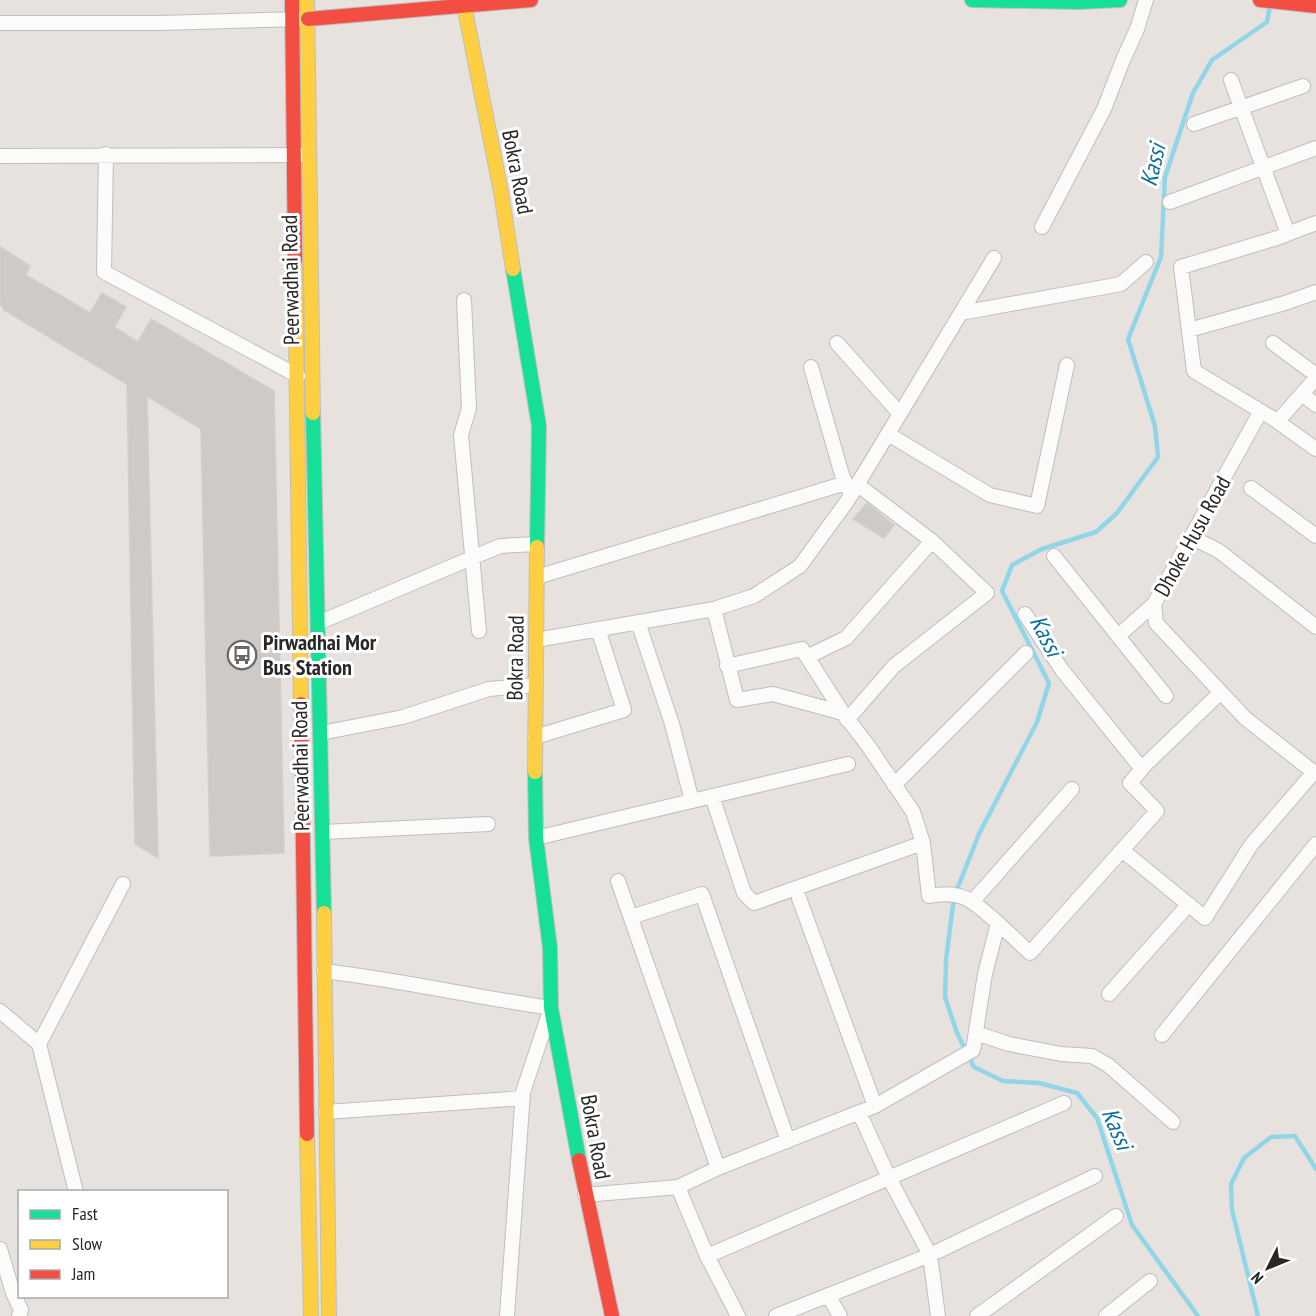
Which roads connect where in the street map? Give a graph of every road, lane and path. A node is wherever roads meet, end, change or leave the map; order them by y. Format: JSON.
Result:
{"nodes":[{"id":1,"x":292,"y":0,"type":"edge"},
{"id":2,"x":307,"y":0,"type":"edge"},
{"id":3,"x":531,"y":0,"type":"edge"},
{"id":4,"x":972,"y":0,"type":"edge"},
{"id":5,"x":1120,"y":0,"type":"edge"},
{"id":6,"x":1146,"y":0,"type":"edge"},
{"id":7,"x":1260,"y":0,"type":"edge"},
{"id":8,"x":1097,"y":1,"type":"edge"},
{"id":9,"x":464,"y":2,"type":"edge"},
{"id":10,"x":1316,"y":6,"type":"edge"},
{"id":11,"x":308,"y":19,"type":"junction"},
{"id":12,"x":292,"y":20,"type":"junction"},
{"id":13,"x":0,"y":23,"type":"edge"},
{"id":14,"x":1231,"y":80,"type":"dead end"},
{"id":15,"x":1304,"y":86,"type":"dead end"},
{"id":16,"x":1241,"y":108,"type":"junction"},
{"id":17,"x":1194,"y":124,"type":"dead end"},
{"id":18,"x":1316,"y":148,"type":"edge"},
{"id":19,"x":106,"y":154,"type":"junction"},
{"id":20,"x":301,"y":155,"type":"junction"},
{"id":21,"x":0,"y":156,"type":"edge"},
{"id":22,"x":1264,"y":167,"type":"junction"},
{"id":23,"x":1170,"y":202,"type":"dead end"},
{"id":24,"x":1316,"y":223,"type":"edge"},
{"id":25,"x":1042,"y":227,"type":"dead end"},
{"id":26,"x":1288,"y":234,"type":"junction"},
{"id":27,"x":994,"y":258,"type":"dead end"},
{"id":28,"x":1146,"y":262,"type":"dead end"},
{"id":29,"x":1316,"y":292,"type":"edge"},
{"id":30,"x":464,"y":300,"type":"dead end"},
{"id":31,"x":961,"y":313,"type":"junction"},
{"id":32,"x":1189,"y":330,"type":"junction"},
{"id":33,"x":837,"y":343,"type":"dead end"},
{"id":34,"x":1273,"y":343,"type":"dead end"},
{"id":35,"x":1067,"y":365,"type":"dead end"},
{"id":36,"x":812,"y":367,"type":"dead end"},
{"id":37,"x":298,"y":376,"type":"junction"},
{"id":38,"x":1316,"y":377,"type":"edge"},
{"id":39,"x":1302,"y":394,"type":"junction"},
{"id":40,"x":1316,"y":405,"type":"edge"},
{"id":41,"x":900,"y":414,"type":"junction"},
{"id":42,"x":1258,"y":416,"type":"dead end"},
{"id":43,"x":1278,"y":421,"type":"junction"},
{"id":44,"x":888,"y":434,"type":"junction"},
{"id":45,"x":1316,"y":448,"type":"edge"},
{"id":46,"x":852,"y":487,"type":"junction"},
{"id":47,"x":1251,"y":488,"type":"dead end"},
{"id":48,"x":1316,"y":536,"type":"edge"},
{"id":49,"x":1191,"y":537,"type":"junction"},
{"id":50,"x":932,"y":541,"type":"junction"},
{"id":51,"x":537,"y":544,"type":"junction"},
{"id":52,"x":1054,"y":556,"type":"dead end"},
{"id":53,"x":471,"y":558,"type":"junction"},
{"id":54,"x":537,"y":577,"type":"junction"},
{"id":55,"x":1154,"y":604,"type":"junction"},
{"id":56,"x":714,"y":609,"type":"junction"},
{"id":57,"x":1025,"y":614,"type":"dead end"},
{"id":58,"x":638,"y":622,"type":"junction"},
{"id":59,"x":318,"y":624,"type":"junction"},
{"id":60,"x":1316,"y":627,"type":"edge"},
{"id":61,"x":598,"y":629,"type":"junction"},
{"id":62,"x":479,"y":631,"type":"dead end"},
{"id":63,"x":1118,"y":636,"type":"junction"},
{"id":64,"x":536,"y":640,"type":"junction"},
{"id":65,"x":1026,"y":652,"type":"dead end"},
{"id":66,"x":807,"y":657,"type":"junction"},
{"id":67,"x":727,"y":666,"type":"junction"},
{"id":68,"x":536,"y":685,"type":"junction"},
{"id":69,"x":1221,"y":692,"type":"junction"},
{"id":70,"x":1167,"y":696,"type":"dead end"},
{"id":71,"x":845,"y":716,"type":"junction"},
{"id":72,"x":321,"y":733,"type":"junction"},
{"id":73,"x":535,"y":737,"type":"junction"},
{"id":74,"x":848,"y":764,"type":"dead end"},
{"id":75,"x":1142,"y":769,"type":"junction"},
{"id":76,"x":1315,"y":773,"type":"edge"},
{"id":77,"x":894,"y":785,"type":"junction"},
{"id":78,"x":1072,"y":789,"type":"dead end"},
{"id":79,"x":712,"y":796,"type":"junction"},
{"id":80,"x":692,"y":801,"type":"junction"},
{"id":81,"x":488,"y":824,"type":"dead end"},
{"id":82,"x":323,"y":832,"type":"junction"},
{"id":83,"x":536,"y":838,"type":"junction"},
{"id":84,"x":923,"y":843,"type":"junction"},
{"id":85,"x":1316,"y":844,"type":"edge"},
{"id":86,"x":1122,"y":850,"type":"junction"},
{"id":87,"x":618,"y":881,"type":"dead end"},
{"id":88,"x":123,"y":884,"type":"dead end"},
{"id":89,"x":799,"y":898,"type":"dead end"},
{"id":90,"x":972,"y":902,"type":"junction"},
{"id":91,"x":1189,"y":904,"type":"junction"},
{"id":92,"x":631,"y":917,"type":"junction"},
{"id":93,"x":998,"y":923,"type":"junction"},
{"id":94,"x":324,"y":971,"type":"junction"},
{"id":95,"x":1109,"y":994,"type":"dead end"},
{"id":96,"x":551,"y":1008,"type":"junction"},
{"id":97,"x":0,"y":1011,"type":"edge"},
{"id":98,"x":976,"y":1033,"type":"junction"},
{"id":99,"x":1162,"y":1035,"type":"dead end"},
{"id":100,"x":39,"y":1044,"type":"junction"},
{"id":101,"x":523,"y":1098,"type":"junction"},
{"id":102,"x":1064,"y":1103,"type":"dead end"},
{"id":103,"x":875,"y":1106,"type":"junction"},
{"id":104,"x":326,"y":1112,"type":"junction"},
{"id":105,"x":859,"y":1112,"type":"junction"},
{"id":106,"x":1173,"y":1122,"type":"dead end"},
{"id":107,"x":788,"y":1141,"type":"junction"},
{"id":108,"x":718,"y":1168,"type":"junction"},
{"id":109,"x":1095,"y":1176,"type":"dead end"},
{"id":110,"x":889,"y":1178,"type":"junction"},
{"id":111,"x":678,"y":1187,"type":"junction"},
{"id":112,"x":76,"y":1190,"type":"edge"},
{"id":113,"x":585,"y":1195,"type":"junction"},
{"id":114,"x":1116,"y":1216,"type":"dead end"},
{"id":115,"x":0,"y":1249,"type":"edge"},
{"id":116,"x":930,"y":1255,"type":"junction"},
{"id":117,"x":707,"y":1256,"type":"junction"},
{"id":118,"x":1150,"y":1281,"type":"dead end"},
{"id":119,"x":828,"y":1295,"type":"junction"},
{"id":120,"x":19,"y":1316,"type":"edge"},
{"id":121,"x":311,"y":1316,"type":"edge"},
{"id":122,"x":329,"y":1316,"type":"edge"},
{"id":123,"x":507,"y":1316,"type":"edge"},
{"id":124,"x":612,"y":1316,"type":"edge"},
{"id":125,"x":738,"y":1316,"type":"edge"},
{"id":126,"x":776,"y":1316,"type":"edge"},
{"id":127,"x":840,"y":1316,"type":"edge"},
{"id":128,"x":938,"y":1316,"type":"edge"},
{"id":129,"x":977,"y":1316,"type":"edge"},
{"id":130,"x":1106,"y":1316,"type":"edge"}],
"edges":[{"from":1,"to":12,"type":"main road"},
{"from":2,"to":11,"type":"main road","name":"Peerwadhai Road"},
{"from":3,"to":9,"type":"main road"},
{"from":4,"to":8,"type":"main road"},
{"from":5,"to":8,"type":"main road"},
{"from":6,"to":25,"type":"street"},
{"from":7,"to":10,"type":"main road"},
{"from":9,"to":11,"type":"main road"},
{"from":9,"to":51,"type":"main road","name":"Bokra Road"},
{"from":11,"to":12,"type":"street"},
{"from":11,"to":20,"type":"main road","name":"Peerwadhai Road"},
{"from":12,"to":13,"type":"street"},
{"from":12,"to":20,"type":"main road"},
{"from":14,"to":16,"type":"street"},
{"from":15,"to":16,"type":"street"},
{"from":16,"to":17,"type":"street"},
{"from":16,"to":22,"type":"street"},
{"from":18,"to":22,"type":"street"},
{"from":19,"to":20,"type":"street"},
{"from":19,"to":21,"type":"street"},
{"from":19,"to":37,"type":"street"},
{"from":20,"to":37,"type":"main road"},
{"from":20,"to":59,"type":"main road","name":"Peerwadhai Road"},
{"from":22,"to":23,"type":"street"},
{"from":22,"to":26,"type":"street"},
{"from":24,"to":26,"type":"street"},
{"from":26,"to":32,"type":"street"},
{"from":27,"to":31,"type":"street"},
{"from":28,"to":31,"type":"street"},
{"from":29,"to":32,"type":"street"},
{"from":30,"to":53,"type":"street"},
{"from":31,"to":41,"type":"street"},
{"from":32,"to":43,"type":"street"},
{"from":33,"to":41,"type":"street"},
{"from":34,"to":38,"type":"street"},
{"from":35,"to":44,"type":"street"},
{"from":36,"to":46,"type":"street"},
{"from":37,"to":121,"type":"main road"},
{"from":38,"to":39,"type":"street"},
{"from":39,"to":40,"type":"street"},
{"from":39,"to":43,"type":"street"},
{"from":41,"to":44,"type":"street"},
{"from":42,"to":49,"type":"street","name":"Dhoke Husu Road"},
{"from":43,"to":45,"type":"street"},
{"from":44,"to":46,"type":"street"},
{"from":46,"to":50,"type":"street"},
{"from":46,"to":54,"type":"street"},
{"from":46,"to":56,"type":"street"},
{"from":47,"to":48,"type":"street"},
{"from":49,"to":55,"type":"street","name":"Dhoke Husu Road"},
{"from":49,"to":60,"type":"street"},
{"from":50,"to":66,"type":"street"},
{"from":50,"to":71,"type":"street"},
{"from":51,"to":53,"type":"street"},
{"from":51,"to":54,"type":"main road","name":"Bokra Road"},
{"from":52,"to":63,"type":"street"},
{"from":53,"to":59,"type":"street"},
{"from":53,"to":62,"type":"street"},
{"from":54,"to":64,"type":"main road","name":"Bokra Road"},
{"from":55,"to":63,"type":"street"},
{"from":55,"to":69,"type":"street","name":"Dhoke Husu Road"},
{"from":56,"to":58,"type":"street"},
{"from":56,"to":67,"type":"street"},
{"from":57,"to":75,"type":"street"},
{"from":58,"to":61,"type":"street"},
{"from":58,"to":80,"type":"street"},
{"from":59,"to":72,"type":"main road","name":"Peerwadhai Road"},
{"from":61,"to":64,"type":"street"},
{"from":61,"to":73,"type":"street"},
{"from":63,"to":70,"type":"street"},
{"from":64,"to":68,"type":"main road","name":"Bokra Road"},
{"from":65,"to":77,"type":"street"},
{"from":66,"to":67,"type":"street"},
{"from":66,"to":71,"type":"street"},
{"from":67,"to":71,"type":"street"},
{"from":68,"to":72,"type":"street"},
{"from":68,"to":73,"type":"main road","name":"Bokra Road"},
{"from":69,"to":75,"type":"street"},
{"from":69,"to":76,"type":"street","name":"Dhoke Husu Road"},
{"from":71,"to":77,"type":"street"},
{"from":72,"to":82,"type":"main road","name":"Peerwadhai Road"},
{"from":73,"to":83,"type":"main road","name":"Bokra Road"},
{"from":74,"to":79,"type":"street"},
{"from":75,"to":86,"type":"street"},
{"from":76,"to":91,"type":"street"},
{"from":77,"to":84,"type":"street"},
{"from":78,"to":90,"type":"street"},
{"from":79,"to":80,"type":"street"},
{"from":79,"to":84,"type":"street"},
{"from":80,"to":83,"type":"street"},
{"from":81,"to":82,"type":"street"},
{"from":82,"to":94,"type":"main road","name":"Peerwadhai Road"},
{"from":83,"to":96,"type":"main road","name":"Bokra Road"},
{"from":84,"to":90,"type":"street"},
{"from":85,"to":99,"type":"street"},
{"from":86,"to":91,"type":"street"},
{"from":86,"to":93,"type":"street"},
{"from":87,"to":92,"type":"street"},
{"from":88,"to":100,"type":"street"},
{"from":89,"to":103,"type":"street"},
{"from":90,"to":93,"type":"street"},
{"from":91,"to":95,"type":"street"},
{"from":92,"to":107,"type":"street"},
{"from":92,"to":108,"type":"street"},
{"from":93,"to":98,"type":"street"},
{"from":94,"to":96,"type":"street"},
{"from":94,"to":104,"type":"main road","name":"Peerwadhai Road"},
{"from":96,"to":101,"type":"street"},
{"from":96,"to":113,"type":"main road","name":"Bokra Road"},
{"from":97,"to":100,"type":"street"},
{"from":98,"to":103,"type":"street"},
{"from":98,"to":106,"type":"street"},
{"from":100,"to":112,"type":"street"},
{"from":101,"to":104,"type":"street"},
{"from":101,"to":123,"type":"street"},
{"from":102,"to":110,"type":"street"},
{"from":103,"to":105,"type":"street"},
{"from":104,"to":122,"type":"main road","name":"Peerwadhai Road"},
{"from":105,"to":107,"type":"street"},
{"from":105,"to":110,"type":"street"},
{"from":107,"to":108,"type":"street"},
{"from":108,"to":111,"type":"street"},
{"from":109,"to":116,"type":"street"},
{"from":110,"to":116,"type":"street"},
{"from":110,"to":117,"type":"street"},
{"from":111,"to":113,"type":"street"},
{"from":111,"to":117,"type":"street"},
{"from":113,"to":124,"type":"main road","name":"Bokra Road"},
{"from":114,"to":129,"type":"street"},
{"from":115,"to":120,"type":"street"},
{"from":116,"to":119,"type":"street"},
{"from":116,"to":128,"type":"street"},
{"from":117,"to":125,"type":"street"},
{"from":118,"to":130,"type":"street"},
{"from":119,"to":126,"type":"street"},
{"from":119,"to":127,"type":"street"}]}
